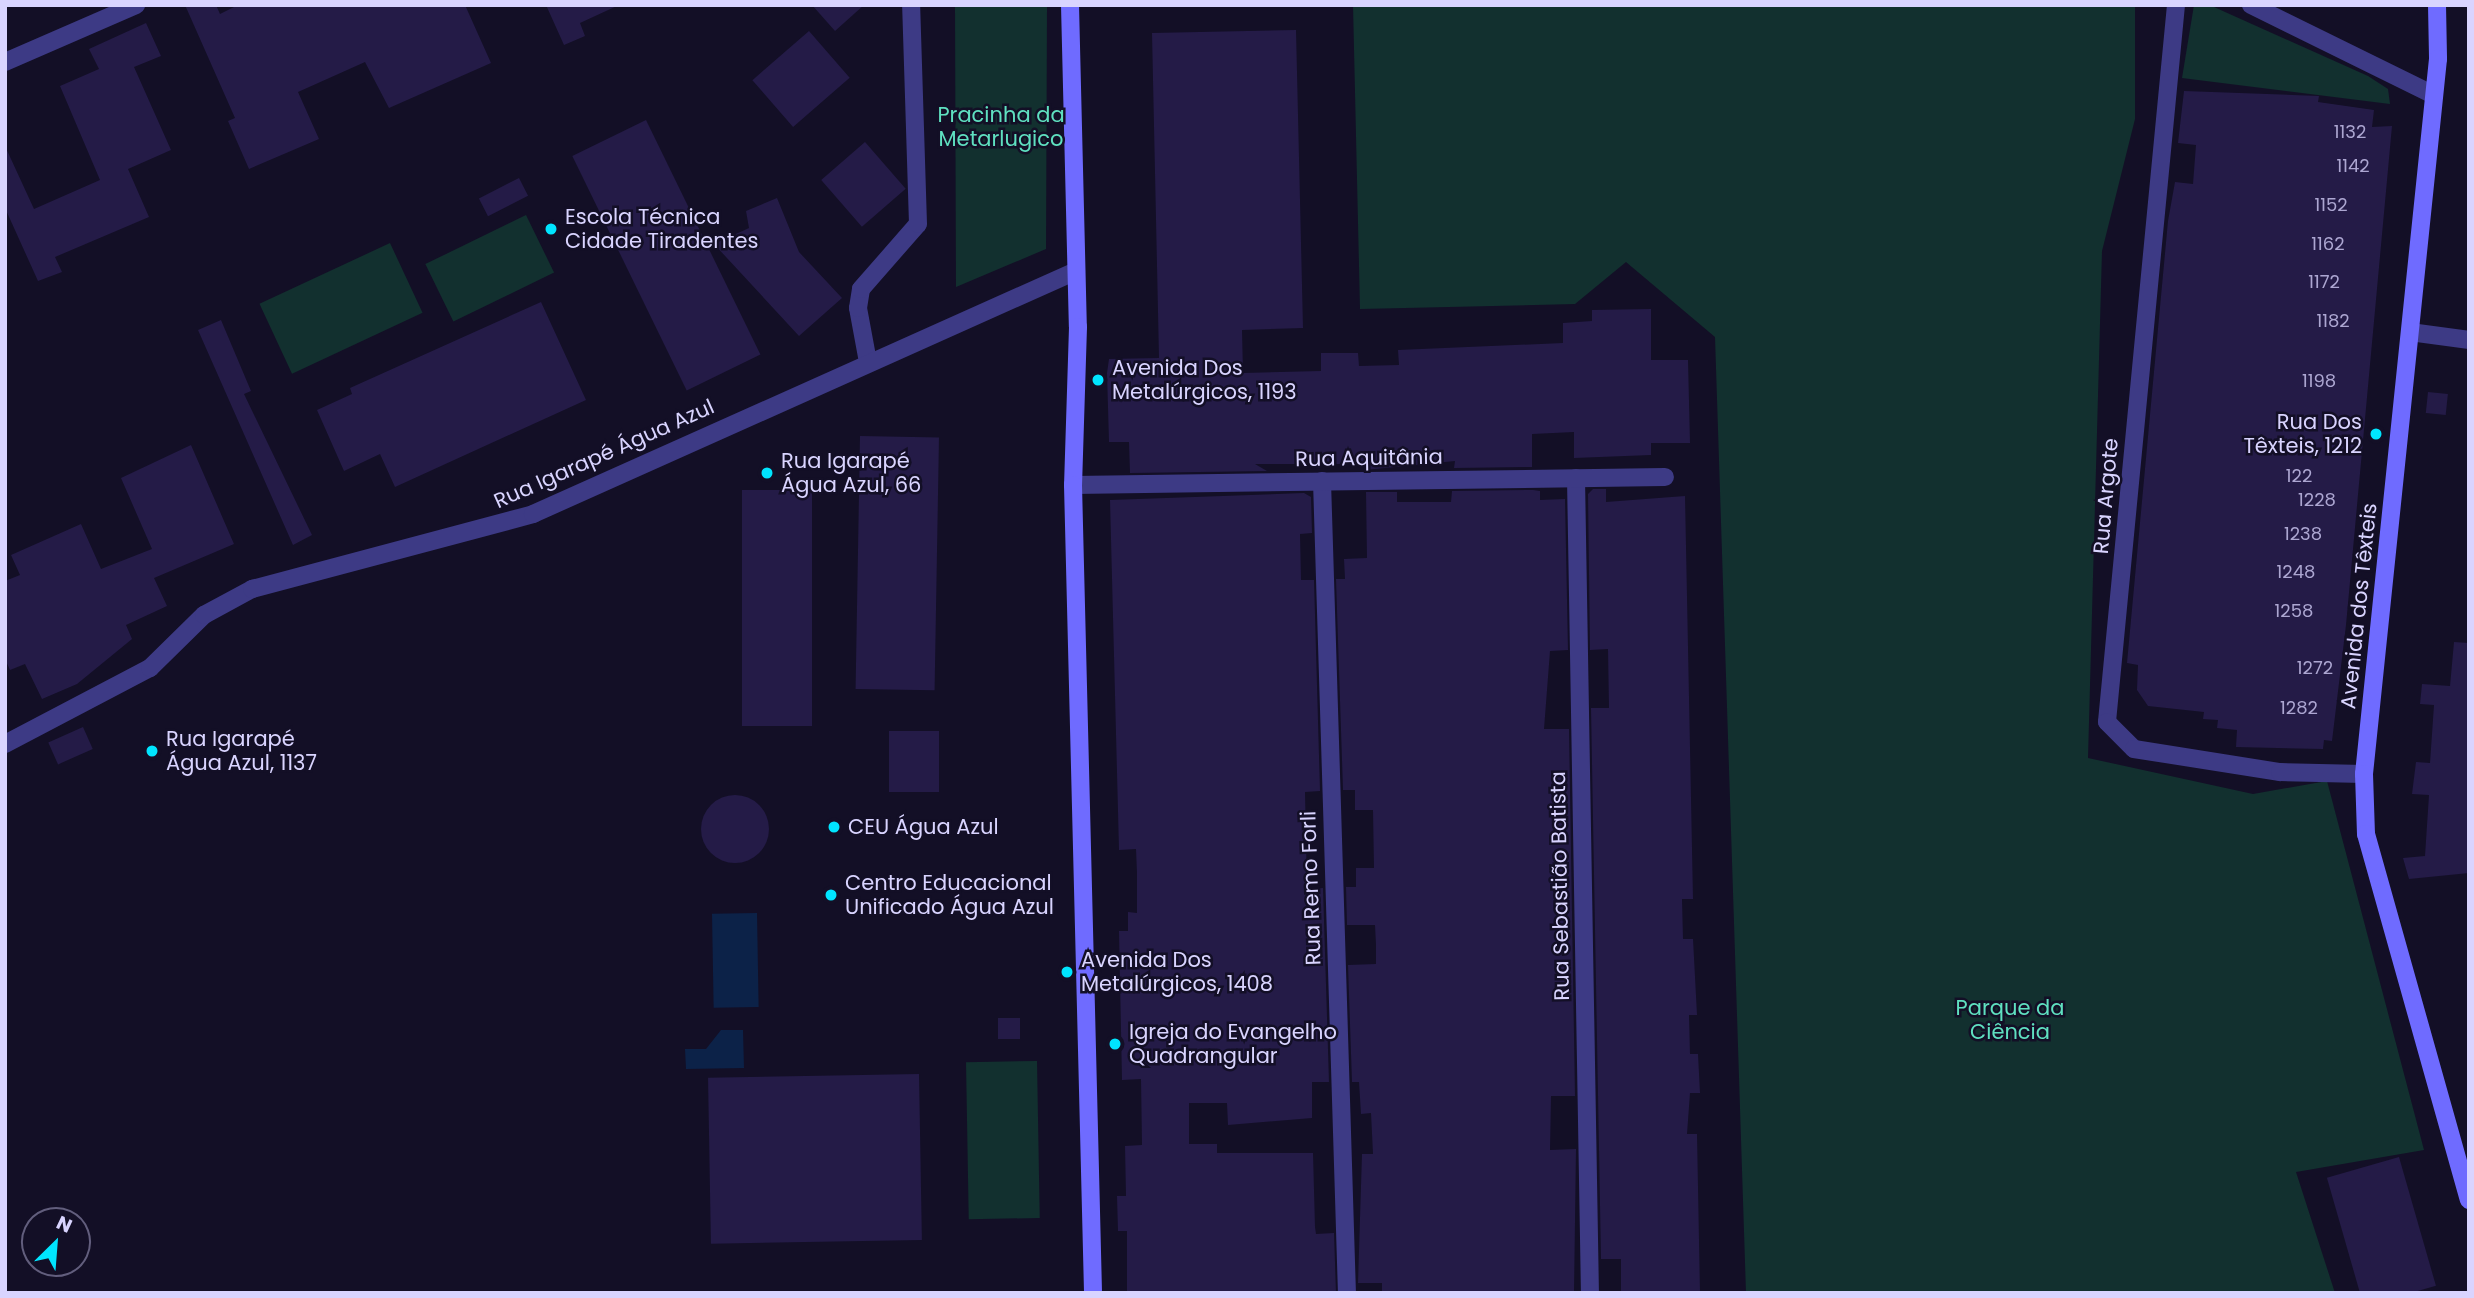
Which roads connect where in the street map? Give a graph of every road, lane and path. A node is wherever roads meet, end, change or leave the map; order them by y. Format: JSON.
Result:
{"nodes":[{"id":1,"x":136,"y":5,"type":"edge"},
{"id":2,"x":911,"y":5,"type":"edge"},
{"id":3,"x":1070,"y":5,"type":"edge"},
{"id":4,"x":2176,"y":5,"type":"edge"},
{"id":5,"x":2251,"y":5,"type":"edge"},
{"id":6,"x":2437,"y":5,"type":"edge"},
{"id":7,"x":5,"y":62,"type":"edge"},
{"id":8,"x":2434,"y":94,"type":"junction"},
{"id":9,"x":1076,"y":271,"type":"junction"},
{"id":10,"x":2410,"y":332,"type":"junction"},
{"id":11,"x":2469,"y":340,"type":"edge"},
{"id":12,"x":868,"y":362,"type":"junction"},
{"id":13,"x":1665,"y":477,"type":"dead end"},
{"id":14,"x":1576,"y":478,"type":"junction"},
{"id":15,"x":1322,"y":481,"type":"junction"},
{"id":16,"x":1073,"y":485,"type":"junction"},
{"id":17,"x":6,"y":740,"type":"edge"},
{"id":18,"x":2364,"y":774,"type":"junction"},
{"id":19,"x":2469,"y":1200,"type":"edge"},
{"id":20,"x":1093,"y":1293,"type":"edge"},
{"id":21,"x":1347,"y":1293,"type":"edge"},
{"id":22,"x":1590,"y":1293,"type":"edge"}],
"edges":[{"from":1,"to":7,"type":"street"},
{"from":2,"to":12,"type":"street"},
{"from":3,"to":9,"type":"main road"},
{"from":4,"to":18,"type":"street","name":"Rua Argote"},
{"from":5,"to":8,"type":"street"},
{"from":6,"to":8,"type":"main road","name":"Avenida dos Têxteis"},
{"from":8,"to":10,"type":"main road","name":"Avenida dos Têxteis"},
{"from":9,"to":12,"type":"street","name":"Rua Igarapé Água Azul"},
{"from":9,"to":16,"type":"main road"},
{"from":10,"to":11,"type":"street"},
{"from":10,"to":18,"type":"main road","name":"Avenida dos Têxteis"},
{"from":12,"to":17,"type":"street","name":"Rua Igarapé Água Azul"},
{"from":13,"to":14,"type":"street","name":"Rua Aquitânia"},
{"from":14,"to":15,"type":"street","name":"Rua Aquitânia"},
{"from":14,"to":22,"type":"street","name":"Rua Sebastião Batista"},
{"from":15,"to":16,"type":"street","name":"Rua Aquitânia"},
{"from":15,"to":21,"type":"street","name":"Rua Remo Forli"},
{"from":16,"to":20,"type":"main road"},
{"from":18,"to":19,"type":"main road","name":"Avenida dos Têxteis"}]}
